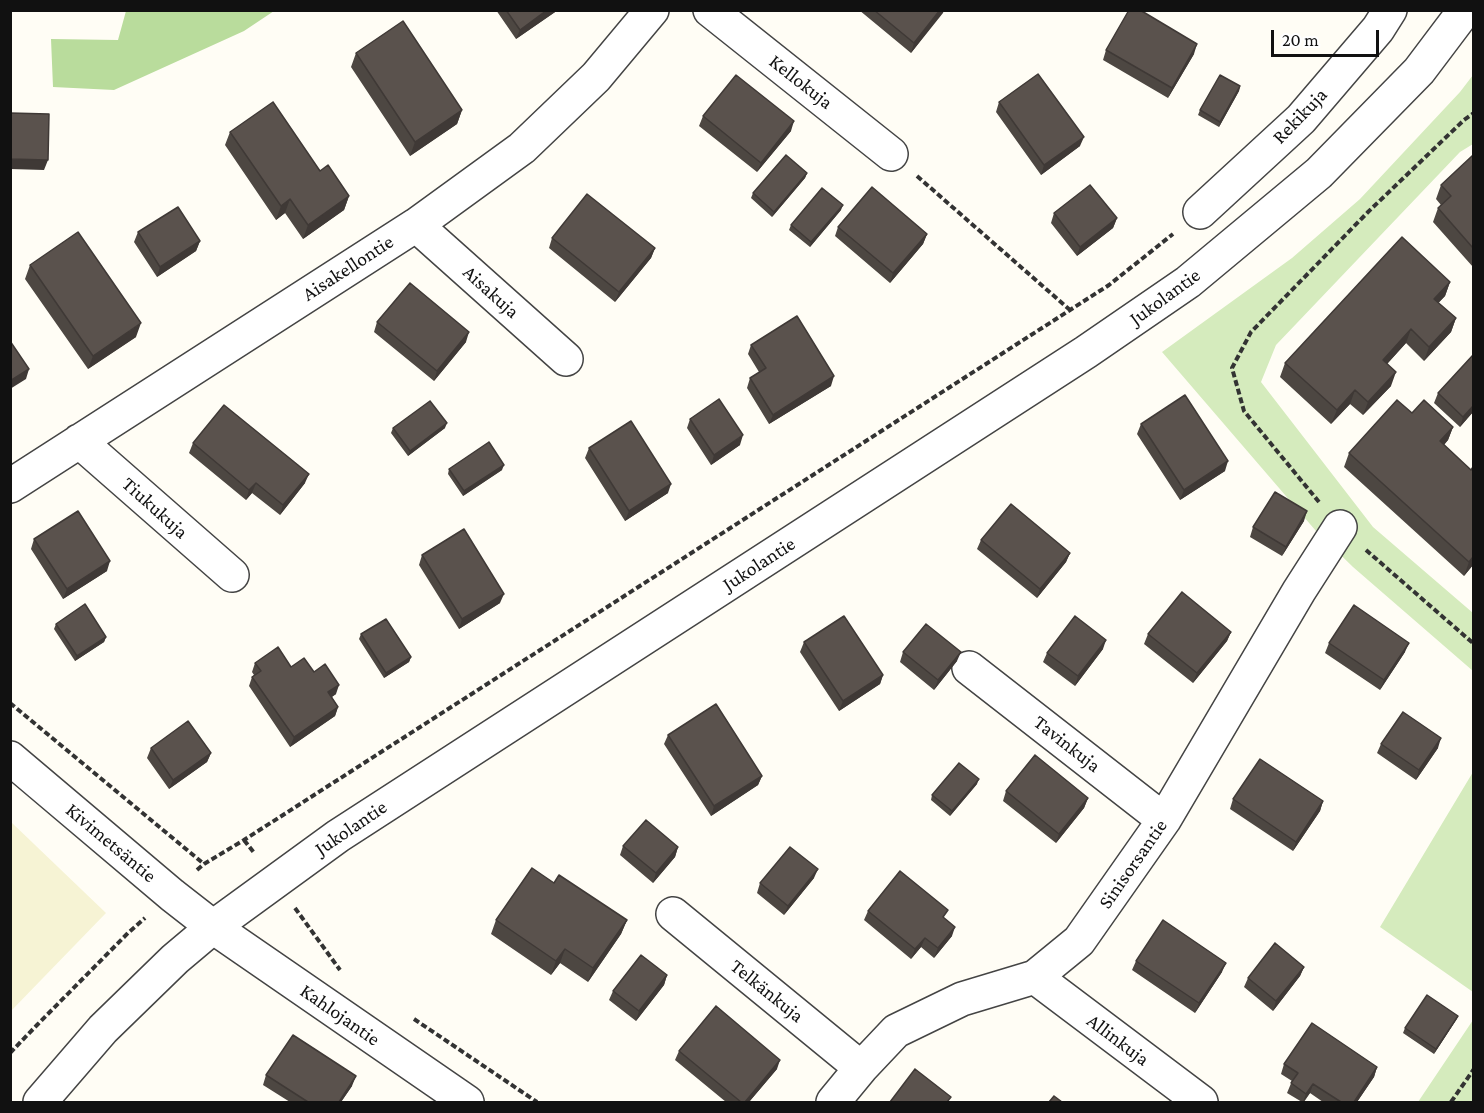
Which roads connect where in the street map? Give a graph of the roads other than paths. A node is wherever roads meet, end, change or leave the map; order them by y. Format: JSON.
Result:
{"nodes":[{"id":1,"x":652,"y":10,"type":"edge"},
{"id":2,"x":711,"y":10,"type":"edge"},
{"id":3,"x":1390,"y":10,"type":"edge"},
{"id":4,"x":1465,"y":10,"type":"edge"},
{"id":5,"x":891,"y":154,"type":"road end"},
{"id":6,"x":1200,"y":212,"type":"road end"},
{"id":7,"x":416,"y":225,"type":"junction"},
{"id":8,"x":566,"y":358,"type":"dead end"},
{"id":9,"x":79,"y":441,"type":"junction"},
{"id":10,"x":10,"y":486,"type":"edge"},
{"id":11,"x":1340,"y":527,"type":"road end"},
{"id":12,"x":232,"y":575,"type":"dead end"},
{"id":13,"x":969,"y":668,"type":"dead end"},
{"id":14,"x":10,"y":758,"type":"edge"},
{"id":15,"x":1164,"y":820,"type":"junction"},
{"id":16,"x":673,"y":914,"type":"dead end"},
{"id":17,"x":213,"y":927,"type":"junction"},
{"id":18,"x":1035,"y":977,"type":"junction"},
{"id":19,"x":861,"y":1068,"type":"junction"},
{"id":20,"x":40,"y":1102,"type":"edge"},
{"id":21,"x":467,"y":1102,"type":"edge"},
{"id":22,"x":833,"y":1102,"type":"edge"},
{"id":23,"x":1201,"y":1102,"type":"edge"}],
"edges":[{"from":1,"to":7,"type":"street","name":"Aisakellontie"},
{"from":2,"to":5,"type":"street","name":"Kellokuja"},
{"from":3,"to":6,"type":"street","name":"Rekikuja"},
{"from":4,"to":17,"type":"street","name":"Jukolantie"},
{"from":7,"to":8,"type":"street","name":"Aisakuja"},
{"from":7,"to":9,"type":"street","name":"Aisakellontie"},
{"from":9,"to":10,"type":"street","name":"Aisakellontie"},
{"from":9,"to":12,"type":"street","name":"Tiukukuja"},
{"from":11,"to":15,"type":"street","name":"Sinisorsantie"},
{"from":13,"to":15,"type":"street","name":"Tavinkuja"},
{"from":14,"to":17,"type":"street","name":"Kivimetsäntie"},
{"from":15,"to":18,"type":"street","name":"Sinisorsantie"},
{"from":16,"to":19,"type":"street","name":"Telkänkuja"},
{"from":17,"to":20,"type":"street","name":"Jukolantie"},
{"from":17,"to":21,"type":"street","name":"Kahlojantie"},
{"from":18,"to":19,"type":"street","name":"Sinisorsantie"},
{"from":18,"to":23,"type":"street","name":"Allinkuja"},
{"from":19,"to":22,"type":"street","name":"Sinisorsantie"}]}
